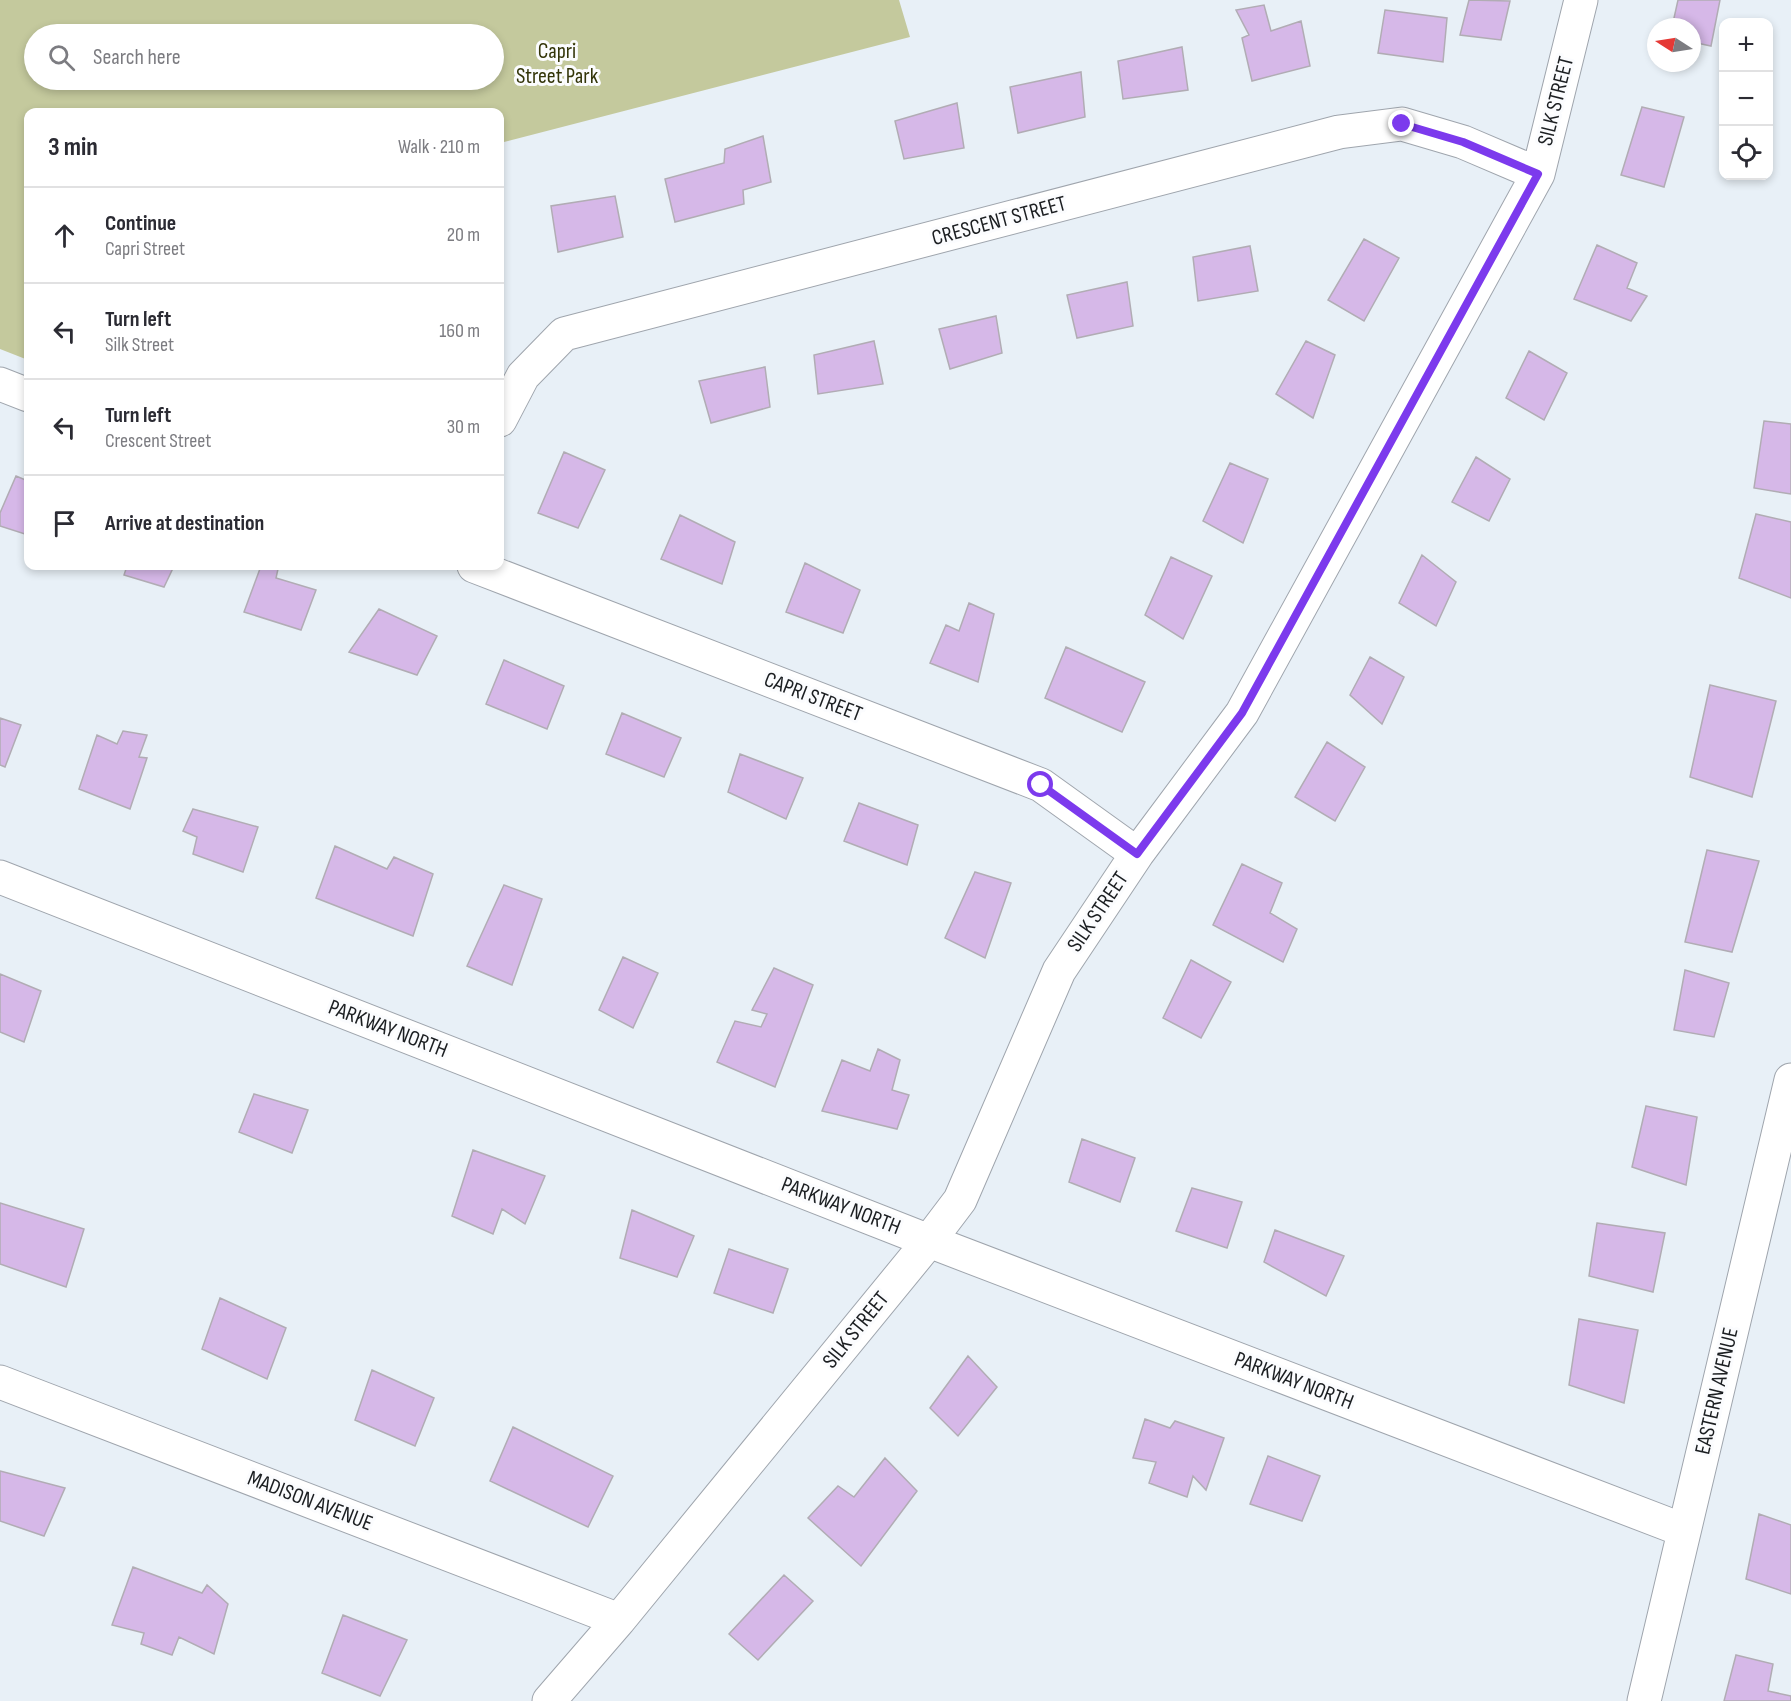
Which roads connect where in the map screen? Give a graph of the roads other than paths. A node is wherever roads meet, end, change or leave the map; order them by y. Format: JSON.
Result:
{"nodes":[{"id":1,"x":1581,"y":0,"type":"edge"},
{"id":2,"x":1538,"y":174,"type":"junction"},
{"id":3,"x":0,"y":384,"type":"edge"},
{"id":4,"x":24,"y":393,"type":"edge"},
{"id":5,"x":504,"y":412,"type":"edge"},
{"id":6,"x":484,"y":570,"type":"edge"},
{"id":7,"x":1137,"y":854,"type":"junction"},
{"id":8,"x":0,"y":877,"type":"edge"},
{"id":9,"x":1791,"y":1080,"type":"edge"},
{"id":10,"x":929,"y":1240,"type":"junction"},
{"id":11,"x":0,"y":1382,"type":"edge"},
{"id":12,"x":1683,"y":1530,"type":"junction"},
{"id":13,"x":619,"y":1620,"type":"junction"},
{"id":14,"x":549,"y":1701,"type":"edge"},
{"id":15,"x":1644,"y":1701,"type":"edge"}],
"edges":[{"from":1,"to":2,"type":"street","name":"SILK STREET"},
{"from":2,"to":5,"type":"street","name":"CRESCENT STREET"},
{"from":2,"to":7,"type":"street","name":"SILK STREET"},
{"from":3,"to":4,"type":"street"},
{"from":6,"to":7,"type":"street","name":"CAPRI STREET"},
{"from":7,"to":10,"type":"street","name":"SILK STREET"},
{"from":8,"to":10,"type":"street","name":"PARKWAY NORTH"},
{"from":9,"to":12,"type":"street","name":"EASTERN AVENUE"},
{"from":10,"to":12,"type":"street","name":"PARKWAY NORTH"},
{"from":10,"to":13,"type":"street","name":"SILK STREET"},
{"from":11,"to":13,"type":"street","name":"MADISON AVENUE"},
{"from":12,"to":15,"type":"street","name":"EASTERN AVENUE"},
{"from":13,"to":14,"type":"street","name":"SILK STREET"}]}
